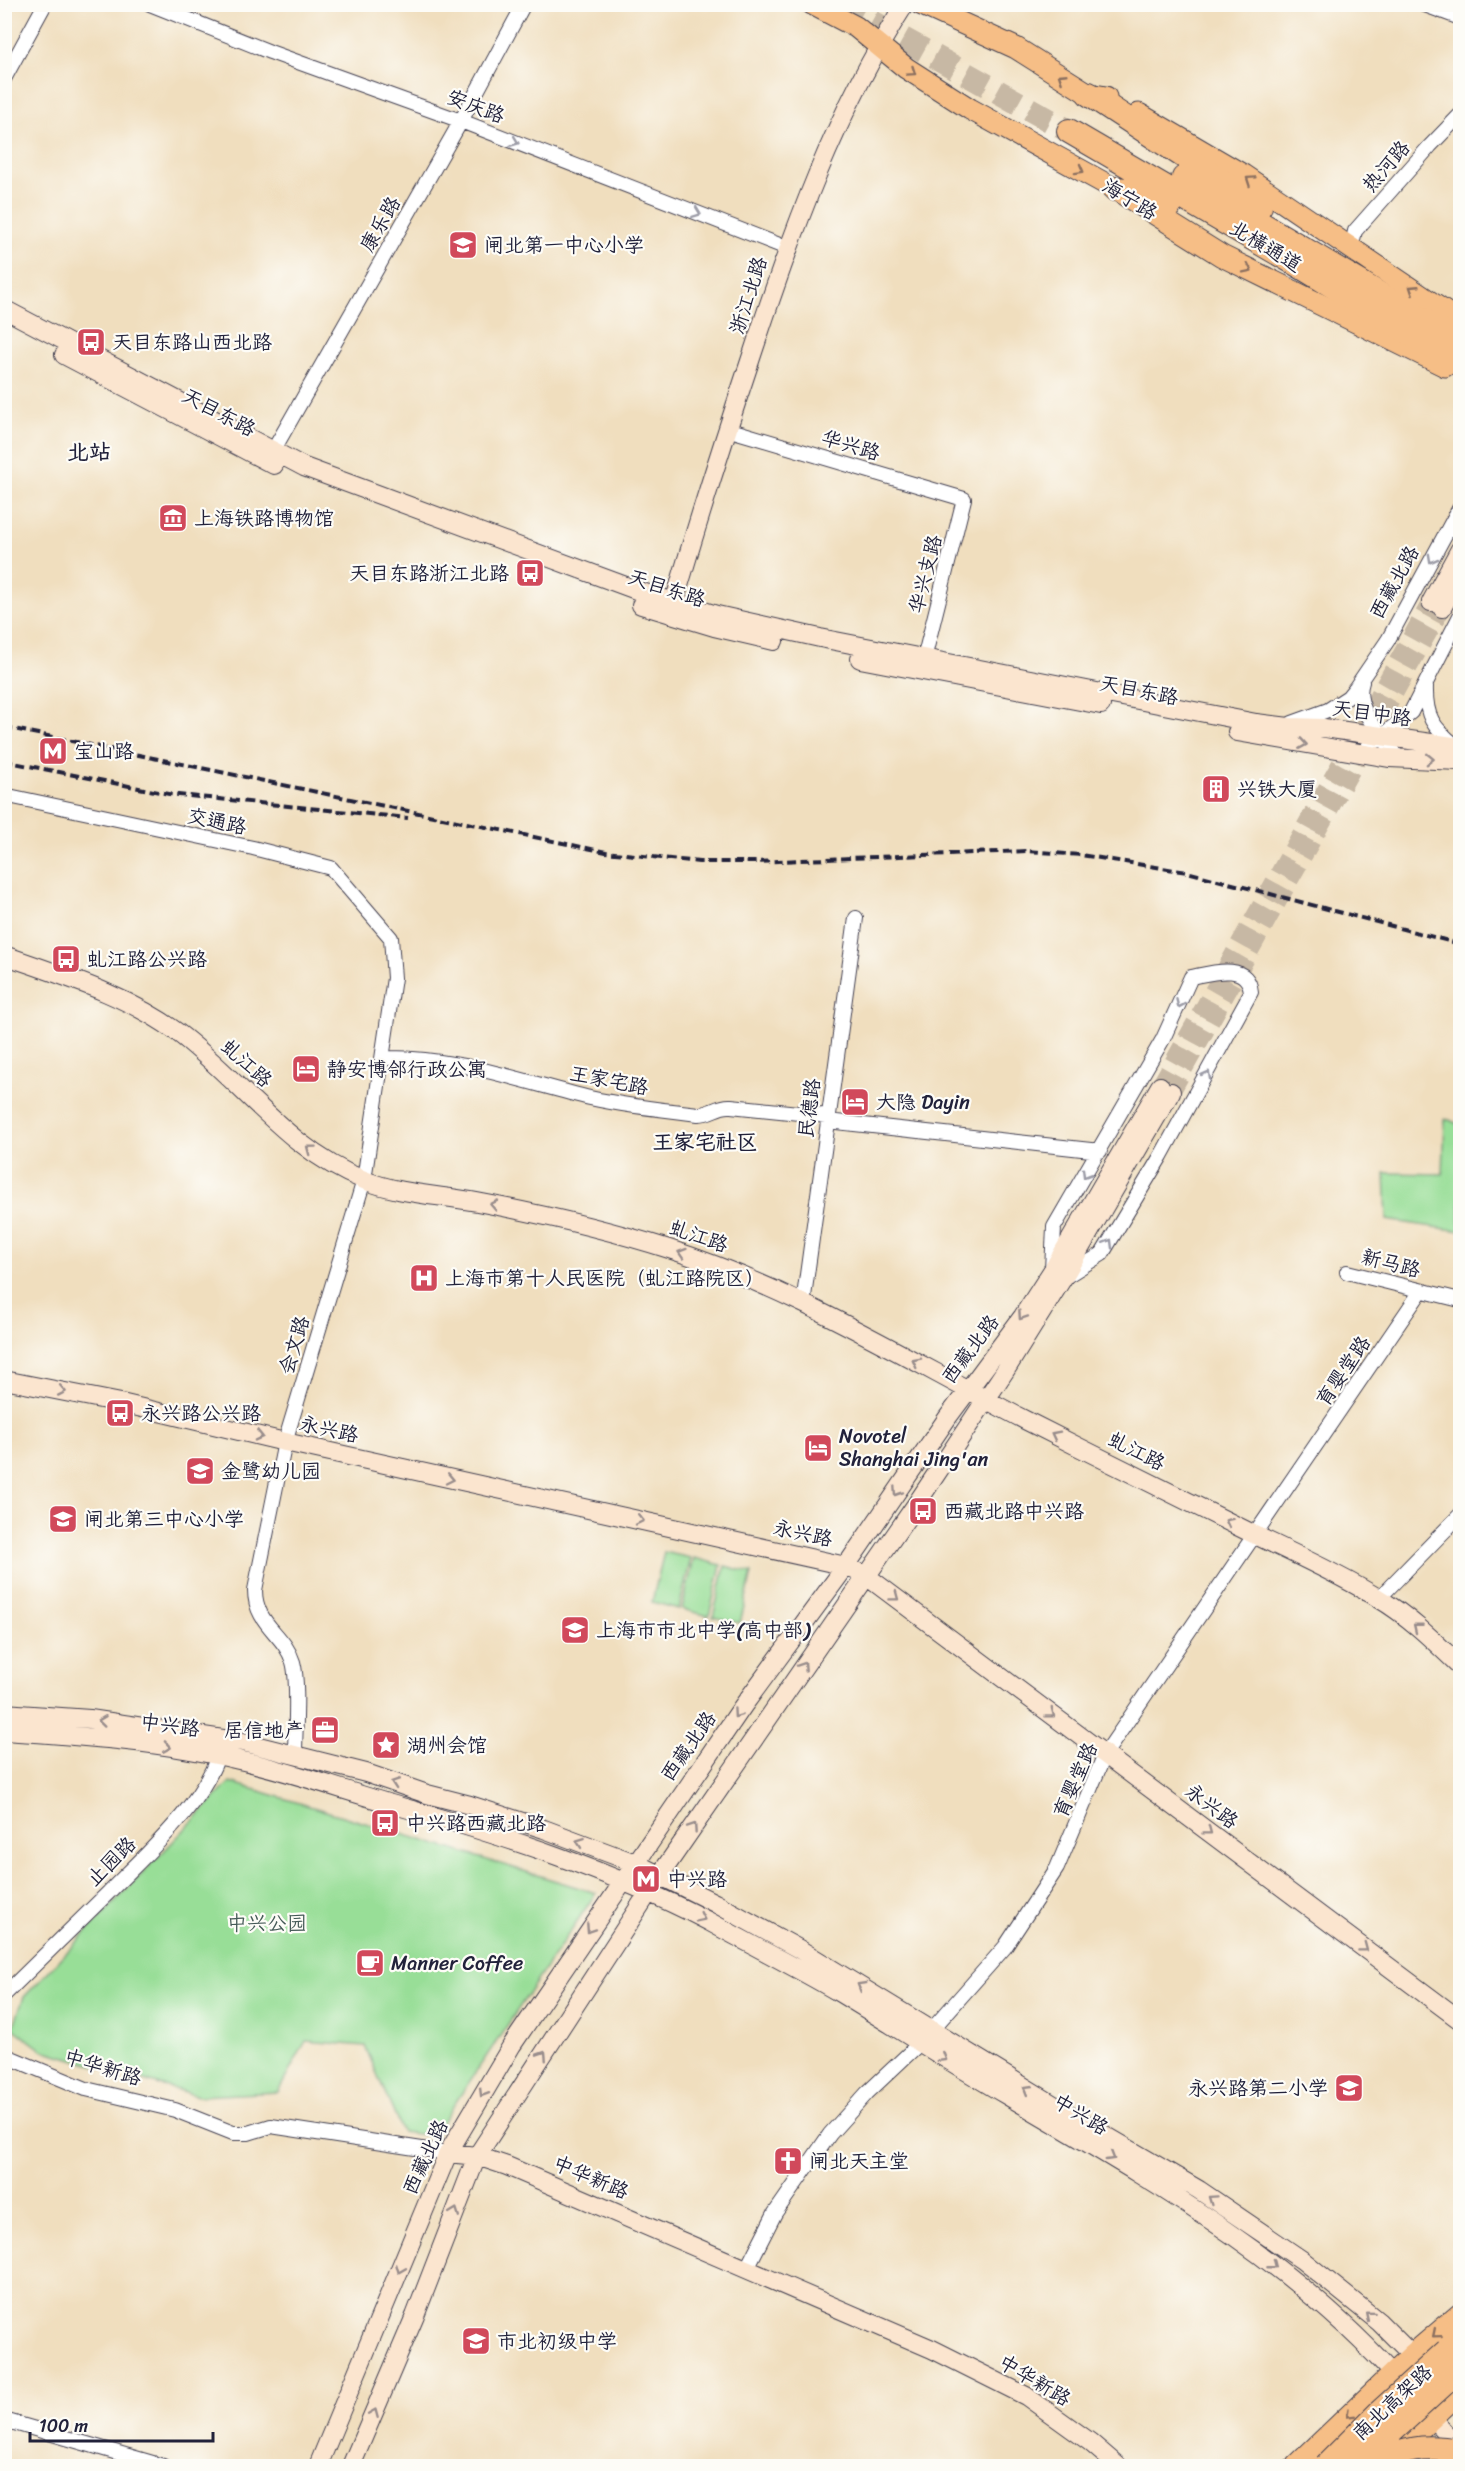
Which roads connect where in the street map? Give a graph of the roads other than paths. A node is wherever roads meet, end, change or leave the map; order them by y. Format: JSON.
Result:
{"nodes":[{"id":1,"x":45,"y":4,"type":"edge"},
{"id":2,"x":150,"y":4,"type":"edge"},
{"id":3,"x":524,"y":4,"type":"edge"},
{"id":4,"x":812,"y":4,"type":"edge"},
{"id":5,"x":904,"y":4,"type":"edge"},
{"id":6,"x":920,"y":4,"type":"edge"},
{"id":7,"x":1422,"y":4,"type":"edge"},
{"id":8,"x":1461,"y":18,"type":"edge"},
{"id":9,"x":878,"y":45,"type":"junction"},
{"id":10,"x":4,"y":79,"type":"edge"},
{"id":11,"x":1089,"y":94,"type":"junction"},
{"id":12,"x":1461,"y":115,"type":"edge"},
{"id":13,"x":461,"y":121,"type":"junction"},
{"id":14,"x":1115,"y":189,"type":"junction"},
{"id":15,"x":1286,"y":238,"type":"junction"},
{"id":16,"x":787,"y":248,"type":"junction"},
{"id":17,"x":1351,"y":248,"type":"junction"},
{"id":18,"x":1305,"y":269,"type":"junction"},
{"id":19,"x":1361,"y":293,"type":"junction"},
{"id":20,"x":4,"y":309,"type":"edge"},
{"id":21,"x":1461,"y":322,"type":"edge"},
{"id":22,"x":4,"y":324,"type":"edge"},
{"id":23,"x":1461,"y":342,"type":"edge"},
{"id":24,"x":1461,"y":364,"type":"edge"},
{"id":25,"x":1461,"y":374,"type":"edge"},
{"id":26,"x":728,"y":429,"type":"junction"},
{"id":27,"x":270,"y":457,"type":"junction"},
{"id":28,"x":964,"y":499,"type":"joint"},
{"id":29,"x":1461,"y":507,"type":"edge"},
{"id":30,"x":1461,"y":549,"type":"edge"},
{"id":31,"x":1461,"y":575,"type":"edge"},
{"id":32,"x":672,"y":609,"type":"junction"},
{"id":33,"x":1461,"y":616,"type":"edge"},
{"id":34,"x":924,"y":659,"type":"junction"},
{"id":35,"x":1364,"y":677,"type":"junction"},
{"id":36,"x":1427,"y":681,"type":"junction"},
{"id":37,"x":1368,"y":716,"type":"junction"},
{"id":38,"x":1402,"y":720,"type":"junction"},
{"id":39,"x":1278,"y":726,"type":"junction"},
{"id":40,"x":1383,"y":737,"type":"junction"},
{"id":41,"x":1459,"y":751,"type":"edge"},
{"id":42,"x":1361,"y":753,"type":"junction"},
{"id":43,"x":1400,"y":759,"type":"junction"},
{"id":44,"x":4,"y":795,"type":"edge"},
{"id":45,"x":856,"y":918,"type":"dead end"},
{"id":46,"x":391,"y":938,"type":"joint"},
{"id":47,"x":4,"y":955,"type":"edge"},
{"id":48,"x":382,"y":1058,"type":"junction"},
{"id":49,"x":1166,"y":1089,"type":"tunnel mouth"},
{"id":50,"x":828,"y":1119,"type":"junction"},
{"id":51,"x":1100,"y":1150,"type":"junction"},
{"id":52,"x":364,"y":1180,"type":"junction"},
{"id":53,"x":1347,"y":1272,"type":"dead end"},
{"id":54,"x":1058,"y":1275,"type":"junction"},
{"id":55,"x":1421,"y":1291,"type":"junction"},
{"id":56,"x":1461,"y":1300,"type":"edge"},
{"id":57,"x":803,"y":1304,"type":"junction"},
{"id":58,"x":4,"y":1380,"type":"edge"},
{"id":59,"x":969,"y":1390,"type":"junction"},
{"id":60,"x":986,"y":1399,"type":"junction"},
{"id":61,"x":285,"y":1442,"type":"junction"},
{"id":62,"x":1461,"y":1515,"type":"edge"},
{"id":63,"x":1255,"y":1535,"type":"junction"},
{"id":64,"x":846,"y":1566,"type":"junction"},
{"id":65,"x":866,"y":1575,"type":"junction"},
{"id":66,"x":1379,"y":1598,"type":"junction"},
{"id":67,"x":1461,"y":1666,"type":"edge"},
{"id":68,"x":4,"y":1713,"type":"edge"},
{"id":69,"x":4,"y":1731,"type":"edge"},
{"id":70,"x":220,"y":1746,"type":"junction"},
{"id":71,"x":1105,"y":1754,"type":"junction"},
{"id":72,"x":296,"y":1755,"type":"junction"},
{"id":73,"x":635,"y":1863,"type":"junction"},
{"id":74,"x":660,"y":1875,"type":"junction"},
{"id":75,"x":623,"y":1881,"type":"junction"},
{"id":76,"x":649,"y":1893,"type":"junction"},
{"id":77,"x":4,"y":1995,"type":"edge"},
{"id":78,"x":1461,"y":2020,"type":"edge"},
{"id":79,"x":926,"y":2037,"type":"junction"},
{"id":80,"x":4,"y":2055,"type":"edge"},
{"id":81,"x":448,"y":2153,"type":"junction"},
{"id":82,"x":477,"y":2156,"type":"junction"},
{"id":83,"x":747,"y":2268,"type":"junction"},
{"id":84,"x":1461,"y":2314,"type":"edge"},
{"id":85,"x":1461,"y":2339,"type":"edge"},
{"id":86,"x":1412,"y":2355,"type":"junction"},
{"id":87,"x":1461,"y":2369,"type":"edge"},
{"id":88,"x":1392,"y":2373,"type":"junction"},
{"id":89,"x":1458,"y":2398,"type":"edge"},
{"id":90,"x":1432,"y":2418,"type":"junction"},
{"id":91,"x":4,"y":2420,"type":"edge"},
{"id":92,"x":1404,"y":2444,"type":"junction"},
{"id":93,"x":1461,"y":2449,"type":"edge"},
{"id":94,"x":163,"y":2466,"type":"edge"},
{"id":95,"x":318,"y":2466,"type":"edge"},
{"id":96,"x":351,"y":2466,"type":"edge"},
{"id":97,"x":1118,"y":2466,"type":"edge"},
{"id":98,"x":1296,"y":2466,"type":"edge"},
{"id":99,"x":1326,"y":2466,"type":"edge"},
{"id":100,"x":1354,"y":2466,"type":"edge"},
{"id":101,"x":1365,"y":2466,"type":"edge"},
{"id":102,"x":1370,"y":2466,"type":"edge"},
{"id":103,"x":1386,"y":2466,"type":"edge"}],
"edges":[{"from":1,"to":10,"type":"street"},
{"from":2,"to":13,"type":"street","name":"安庆路"},
{"from":3,"to":13,"type":"street","name":"康乐路"},
{"from":4,"to":9,"type":"main road","name":"海宁路"},
{"from":5,"to":9,"type":"main road","name":"浙江北路"},
{"from":11,"to":6,"type":"main road","one_way":true},
{"from":7,"to":8,"type":"street"},
{"from":9,"to":14,"type":"main road","name":"海宁路","one_way":true},
{"from":9,"to":16,"type":"main road","name":"浙江北路"},
{"from":11,"to":15,"type":"highway"},
{"from":17,"to":11,"type":"main road","one_way":true},
{"from":12,"to":17,"type":"street","name":"热河路"},
{"from":13,"to":16,"type":"street","name":"安庆路","one_way":true},
{"from":13,"to":27,"type":"street","name":"康乐路"},
{"from":14,"to":18,"type":"highway"},
{"from":14,"to":25,"type":"main road","name":"海宁路","one_way":true},
{"from":15,"to":18,"type":"highway","name":"北横通道"},
{"from":15,"to":19,"type":"highway","name":"北横通道"},
{"from":16,"to":26,"type":"main road","name":"浙江北路"},
{"from":21,"to":17,"type":"main road","one_way":true},
{"from":18,"to":19,"type":"highway","name":"北横通道"},
{"from":19,"to":23,"type":"highway","name":"北横通道"},
{"from":19,"to":24,"type":"highway","name":"北横通道"},
{"from":20,"to":27,"type":"main road","name":"天目东路"},
{"from":22,"to":27,"type":"main road","name":"天目东路"},
{"from":26,"to":28,"type":"street","name":"华兴路"},
{"from":26,"to":32,"type":"main road","name":"浙江北路"},
{"from":27,"to":32,"type":"main road","name":"天目东路"},
{"from":28,"to":34,"type":"street","name":"华兴支路"},
{"from":29,"to":35,"type":"street","name":"西藏北路","one_way":true},
{"from":30,"to":31,"type":"main road"},
{"from":32,"to":34,"type":"main road","name":"天目东路"},
{"from":32,"to":42,"type":"main road","name":"天目东路","one_way":true},
{"from":33,"to":36,"type":"street"},
{"from":34,"to":39,"type":"main road","name":"天目东路"},
{"from":35,"to":37,"type":"street"},
{"from":35,"to":39,"type":"street","name":"西藏北路"},
{"from":36,"to":38,"type":"street"},
{"from":36,"to":41,"type":"street"},
{"from":37,"to":38,"type":"street"},
{"from":37,"to":40,"type":"street"},
{"from":38,"to":40,"type":"street"},
{"from":39,"to":40,"type":"main road","name":"天目中路"},
{"from":40,"to":41,"type":"main road","name":"天目中路"},
{"from":40,"to":42,"type":"street"},
{"from":40,"to":43,"type":"street"},
{"from":43,"to":41,"type":"main road","name":"天目中路","one_way":true},
{"from":42,"to":43,"type":"main road","name":"天目中路"},
{"from":44,"to":46,"type":"street","name":"交通路"},
{"from":45,"to":50,"type":"street","name":"民德路"},
{"from":46,"to":48,"type":"street","name":"会文路"},
{"from":52,"to":47,"type":"main road","name":"虬江路","one_way":true},
{"from":48,"to":50,"type":"street","name":"王家宅路"},
{"from":48,"to":52,"type":"street","name":"会文路"},
{"from":49,"to":54,"type":"main road","name":"西藏北路"},
{"from":50,"to":51,"type":"street","name":"王家宅路"},
{"from":50,"to":57,"type":"street","name":"民德路"},
{"from":51,"to":54,"type":"street","one_way":true},
{"from":54,"to":51,"type":"street","one_way":true},
{"from":57,"to":52,"type":"main road","name":"虬江路","one_way":true},
{"from":52,"to":61,"type":"street","name":"会文路"},
{"from":53,"to":55,"type":"street","name":"新马路"},
{"from":54,"to":59,"type":"main road","name":"西藏北路","one_way":true},
{"from":54,"to":60,"type":"main road","name":"西藏北路"},
{"from":55,"to":56,"type":"street","name":"新马路"},
{"from":55,"to":63,"type":"street","name":"育婴堂路"},
{"from":59,"to":57,"type":"main road","name":"虬江路","one_way":true},
{"from":58,"to":61,"type":"main road","name":"永兴路","one_way":true},
{"from":59,"to":60,"type":"main road","name":"虬江路"},
{"from":59,"to":64,"type":"main road","name":"西藏北路","one_way":true},
{"from":63,"to":60,"type":"main road","name":"虬江路","one_way":true},
{"from":60,"to":65,"type":"main road","name":"西藏北路"},
{"from":61,"to":64,"type":"main road","name":"永兴路","one_way":true},
{"from":61,"to":72,"type":"street","name":"会文路"},
{"from":62,"to":66,"type":"street"},
{"from":63,"to":66,"type":"main road","name":"虬江路"},
{"from":63,"to":71,"type":"street","name":"育婴堂路"},
{"from":64,"to":65,"type":"main road","name":"永兴路"},
{"from":64,"to":73,"type":"main road","name":"西藏北路","one_way":true},
{"from":65,"to":71,"type":"main road","name":"永兴路","one_way":true},
{"from":74,"to":65,"type":"main road","name":"西藏北路","one_way":true},
{"from":67,"to":66,"type":"main road","name":"虬江路","one_way":true},
{"from":70,"to":68,"type":"main road","name":"中兴路","one_way":true},
{"from":69,"to":70,"type":"main road","name":"中兴路","one_way":true},
{"from":70,"to":72,"type":"main road","name":"中兴路"},
{"from":70,"to":75,"type":"main road","name":"中兴路"},
{"from":70,"to":77,"type":"street","name":"止园路"},
{"from":71,"to":78,"type":"main road","name":"永兴路","one_way":true},
{"from":71,"to":79,"type":"street","name":"育婴堂路"},
{"from":73,"to":72,"type":"main road","name":"中兴路","one_way":true},
{"from":73,"to":74,"type":"main road","name":"中兴路"},
{"from":73,"to":75,"type":"main road","name":"西藏北路"},
{"from":74,"to":76,"type":"main road","name":"西藏北路"},
{"from":79,"to":74,"type":"main road","name":"中兴路","one_way":true},
{"from":75,"to":76,"type":"main road","name":"中兴路"},
{"from":75,"to":81,"type":"main road","name":"西藏北路","one_way":true},
{"from":76,"to":79,"type":"main road","name":"中兴路","one_way":true},
{"from":82,"to":76,"type":"main road","name":"西藏北路","one_way":true},
{"from":79,"to":83,"type":"street","name":"育婴堂路"},
{"from":86,"to":79,"type":"main road","name":"中兴路","one_way":true},
{"from":79,"to":88,"type":"main road","name":"中兴路","one_way":true},
{"from":80,"to":81,"type":"street","name":"中华新路"},
{"from":81,"to":82,"type":"main road","name":"中华新路"},
{"from":81,"to":95,"type":"main road","name":"西藏北路","one_way":true},
{"from":82,"to":83,"type":"main road","name":"中华新路"},
{"from":96,"to":82,"type":"main road","name":"西藏北路","one_way":true},
{"from":83,"to":97,"type":"main road","name":"中华新路"},
{"from":84,"to":86,"type":"main road","one_way":true},
{"from":85,"to":99,"type":"highway","name":"南北高架路","bridge":true},
{"from":86,"to":88,"type":"main road"},
{"from":86,"to":89,"type":"main road","name":"中兴路"},
{"from":87,"to":100,"type":"highway","name":"南北高架路","bridge":true},
{"from":88,"to":90,"type":"main road","name":"中兴路"},
{"from":88,"to":98,"type":"main road","one_way":true},
{"from":89,"to":90,"type":"main road"},
{"from":90,"to":92,"type":"main road"},
{"from":90,"to":93,"type":"main road","name":"中兴路"},
{"from":91,"to":94,"type":"street"},
{"from":92,"to":101,"type":"main road"},
{"from":92,"to":103,"type":"main road"},
{"from":93,"to":102,"type":"highway","bridge":true}]}
